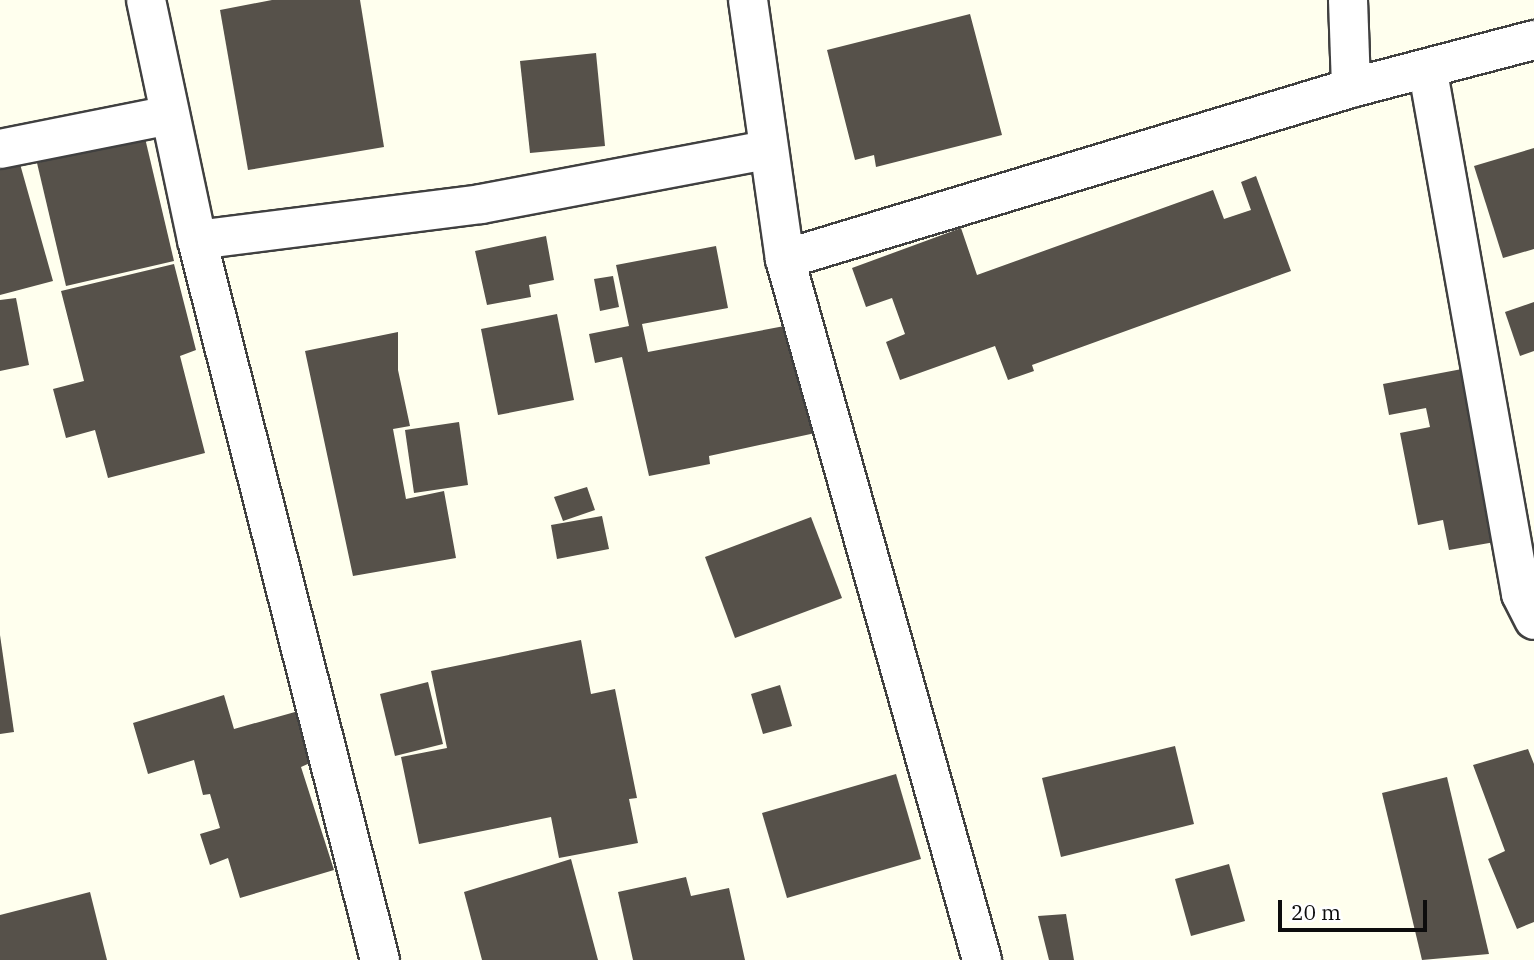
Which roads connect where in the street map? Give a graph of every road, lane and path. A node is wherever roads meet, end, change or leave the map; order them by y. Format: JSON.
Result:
{"nodes":[{"id":1,"x":146,"y":0,"type":"edge"},
{"id":2,"x":748,"y":0,"type":"edge"},
{"id":3,"x":1348,"y":0,"type":"edge"},
{"id":4,"x":1534,"y":40,"type":"edge"},
{"id":5,"x":1427,"y":72,"type":"junction"},
{"id":6,"x":1351,"y":88,"type":"junction"},
{"id":7,"x":170,"y":115,"type":"junction"},
{"id":8,"x":0,"y":149,"type":"edge"},
{"id":9,"x":767,"y":150,"type":"junction"},
{"id":10,"x":197,"y":240,"type":"junction"},
{"id":11,"x":785,"y":259,"type":"junction"},
{"id":12,"x":1534,"y":620,"type":"edge"},
{"id":13,"x":380,"y":960,"type":"edge"},
{"id":14,"x":982,"y":960,"type":"edge"}],
"edges":[{"from":1,"to":7,"type":"street"},
{"from":2,"to":9,"type":"street"},
{"from":3,"to":6,"type":"street"},
{"from":4,"to":5,"type":"street"},
{"from":5,"to":6,"type":"street"},
{"from":5,"to":12,"type":"street"},
{"from":6,"to":11,"type":"street"},
{"from":7,"to":8,"type":"street"},
{"from":7,"to":10,"type":"street"},
{"from":9,"to":10,"type":"street"},
{"from":9,"to":11,"type":"street"},
{"from":10,"to":13,"type":"street"},
{"from":11,"to":14,"type":"street"}]}
